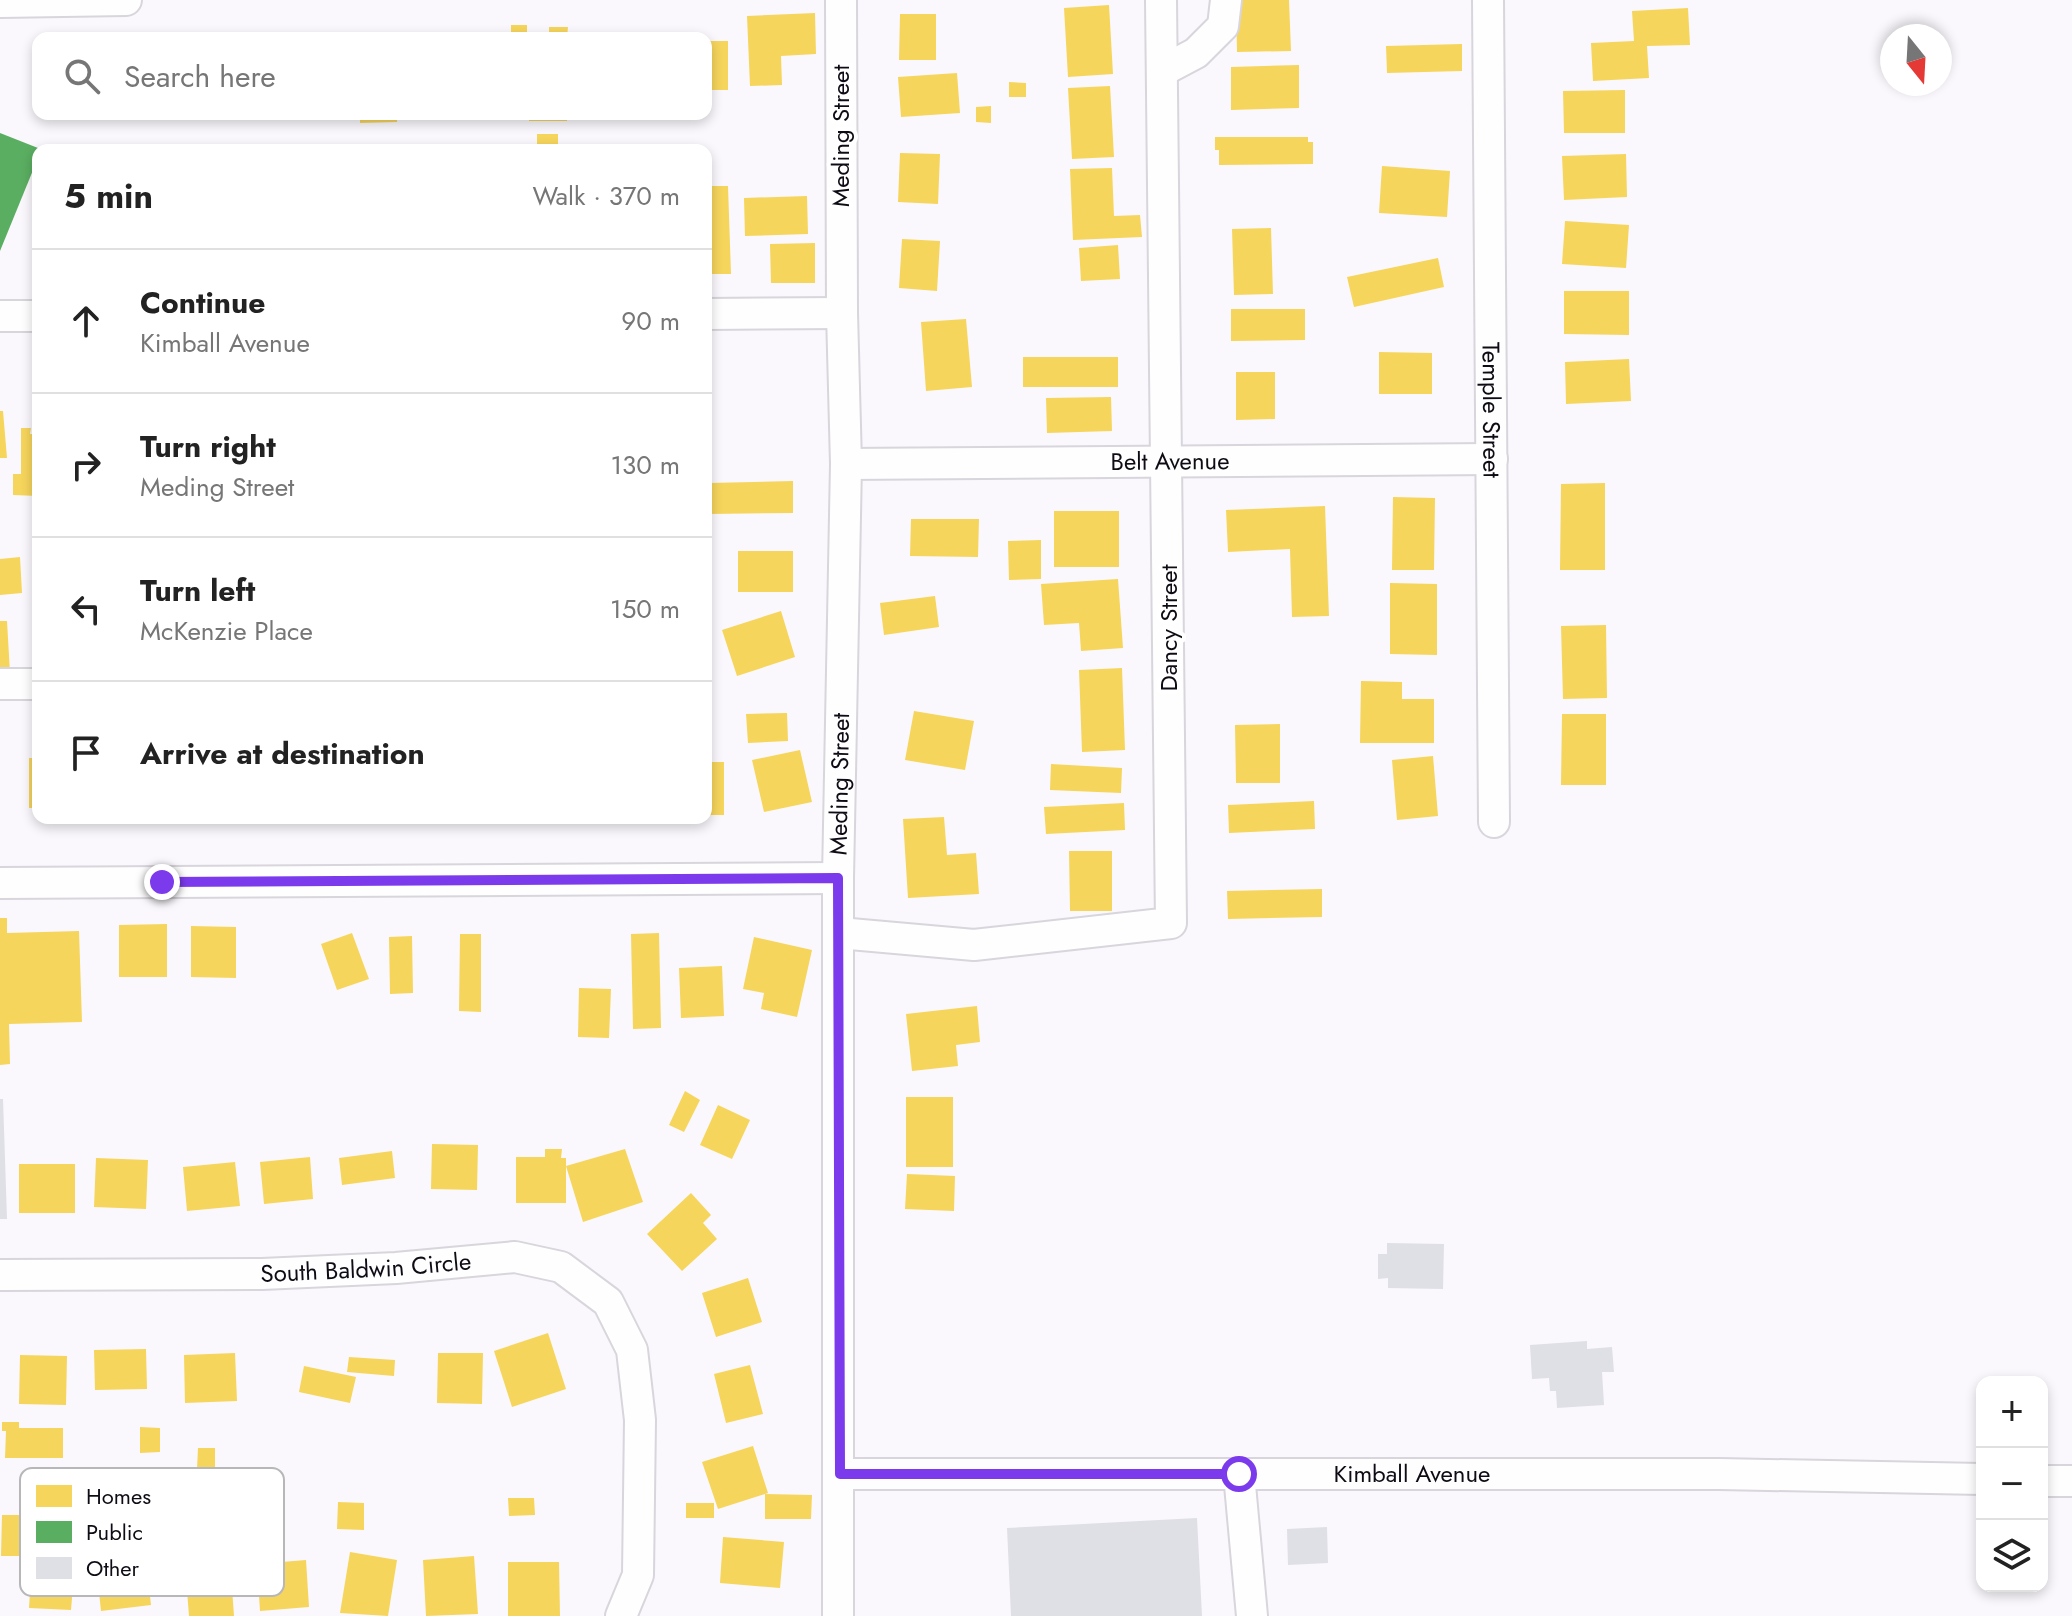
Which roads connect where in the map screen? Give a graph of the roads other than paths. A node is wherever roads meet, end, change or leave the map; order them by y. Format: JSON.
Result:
{"nodes":[{"id":1,"x":126,"y":0,"type":"edge"},
{"id":2,"x":841,"y":0,"type":"edge"},
{"id":3,"x":1161,"y":0,"type":"edge"},
{"id":4,"x":1226,"y":0,"type":"edge"},
{"id":5,"x":1488,"y":0,"type":"edge"},
{"id":6,"x":0,"y":2,"type":"edge"},
{"id":7,"x":1162,"y":71,"type":"junction"},
{"id":8,"x":842,"y":313,"type":"junction"},
{"id":9,"x":712,"y":314,"type":"edge"},
{"id":10,"x":0,"y":316,"type":"edge"},
{"id":11,"x":32,"y":316,"type":"edge"},
{"id":12,"x":1492,"y":459,"type":"junction"},
{"id":13,"x":1167,"y":463,"type":"junction"},
{"id":14,"x":846,"y":464,"type":"junction"},
{"id":15,"x":0,"y":684,"type":"edge"},
{"id":16,"x":32,"y":684,"type":"edge"},
{"id":17,"x":1494,"y":822,"type":"dead end"},
{"id":18,"x":838,"y":878,"type":"junction"},
{"id":19,"x":0,"y":883,"type":"edge"},
{"id":20,"x":839,"y":933,"type":"junction"},
{"id":21,"x":0,"y":1275,"type":"edge"},
{"id":22,"x":840,"y":1474,"type":"junction"},
{"id":23,"x":1239,"y":1474,"type":"junction"},
{"id":24,"x":1976,"y":1479,"type":"edge"},
{"id":25,"x":2048,"y":1481,"type":"edge"},
{"id":26,"x":2072,"y":1481,"type":"edge"},
{"id":27,"x":621,"y":1616,"type":"edge"},
{"id":28,"x":838,"y":1616,"type":"edge"},
{"id":29,"x":1252,"y":1616,"type":"edge"}],
"edges":[{"from":1,"to":6,"type":"street"},
{"from":2,"to":8,"type":"street","name":"Meding Street"},
{"from":3,"to":7,"type":"street","name":"Dancy Street"},
{"from":4,"to":7,"type":"street"},
{"from":5,"to":12,"type":"street","name":"Temple Street"},
{"from":7,"to":13,"type":"street","name":"Dancy Street"},
{"from":8,"to":9,"type":"street"},
{"from":8,"to":14,"type":"street","name":"Meding Street"},
{"from":10,"to":11,"type":"street"},
{"from":12,"to":13,"type":"street","name":"Belt Avenue"},
{"from":12,"to":17,"type":"street","name":"Temple Street"},
{"from":13,"to":14,"type":"street","name":"Belt Avenue"},
{"from":13,"to":20,"type":"street","name":"Dancy Street"},
{"from":14,"to":18,"type":"street","name":"Meding Street"},
{"from":15,"to":16,"type":"street"},
{"from":18,"to":19,"type":"street"},
{"from":18,"to":20,"type":"street","name":"Meding Street"},
{"from":20,"to":22,"type":"street","name":"Meding Street"},
{"from":21,"to":27,"type":"street","name":"South Baldwin Circle"},
{"from":22,"to":23,"type":"street","name":"Kimball Avenue"},
{"from":22,"to":28,"type":"street","name":"Meding Street"},
{"from":23,"to":24,"type":"street","name":"Kimball Avenue"},
{"from":23,"to":29,"type":"street"},
{"from":25,"to":26,"type":"street"}]}
